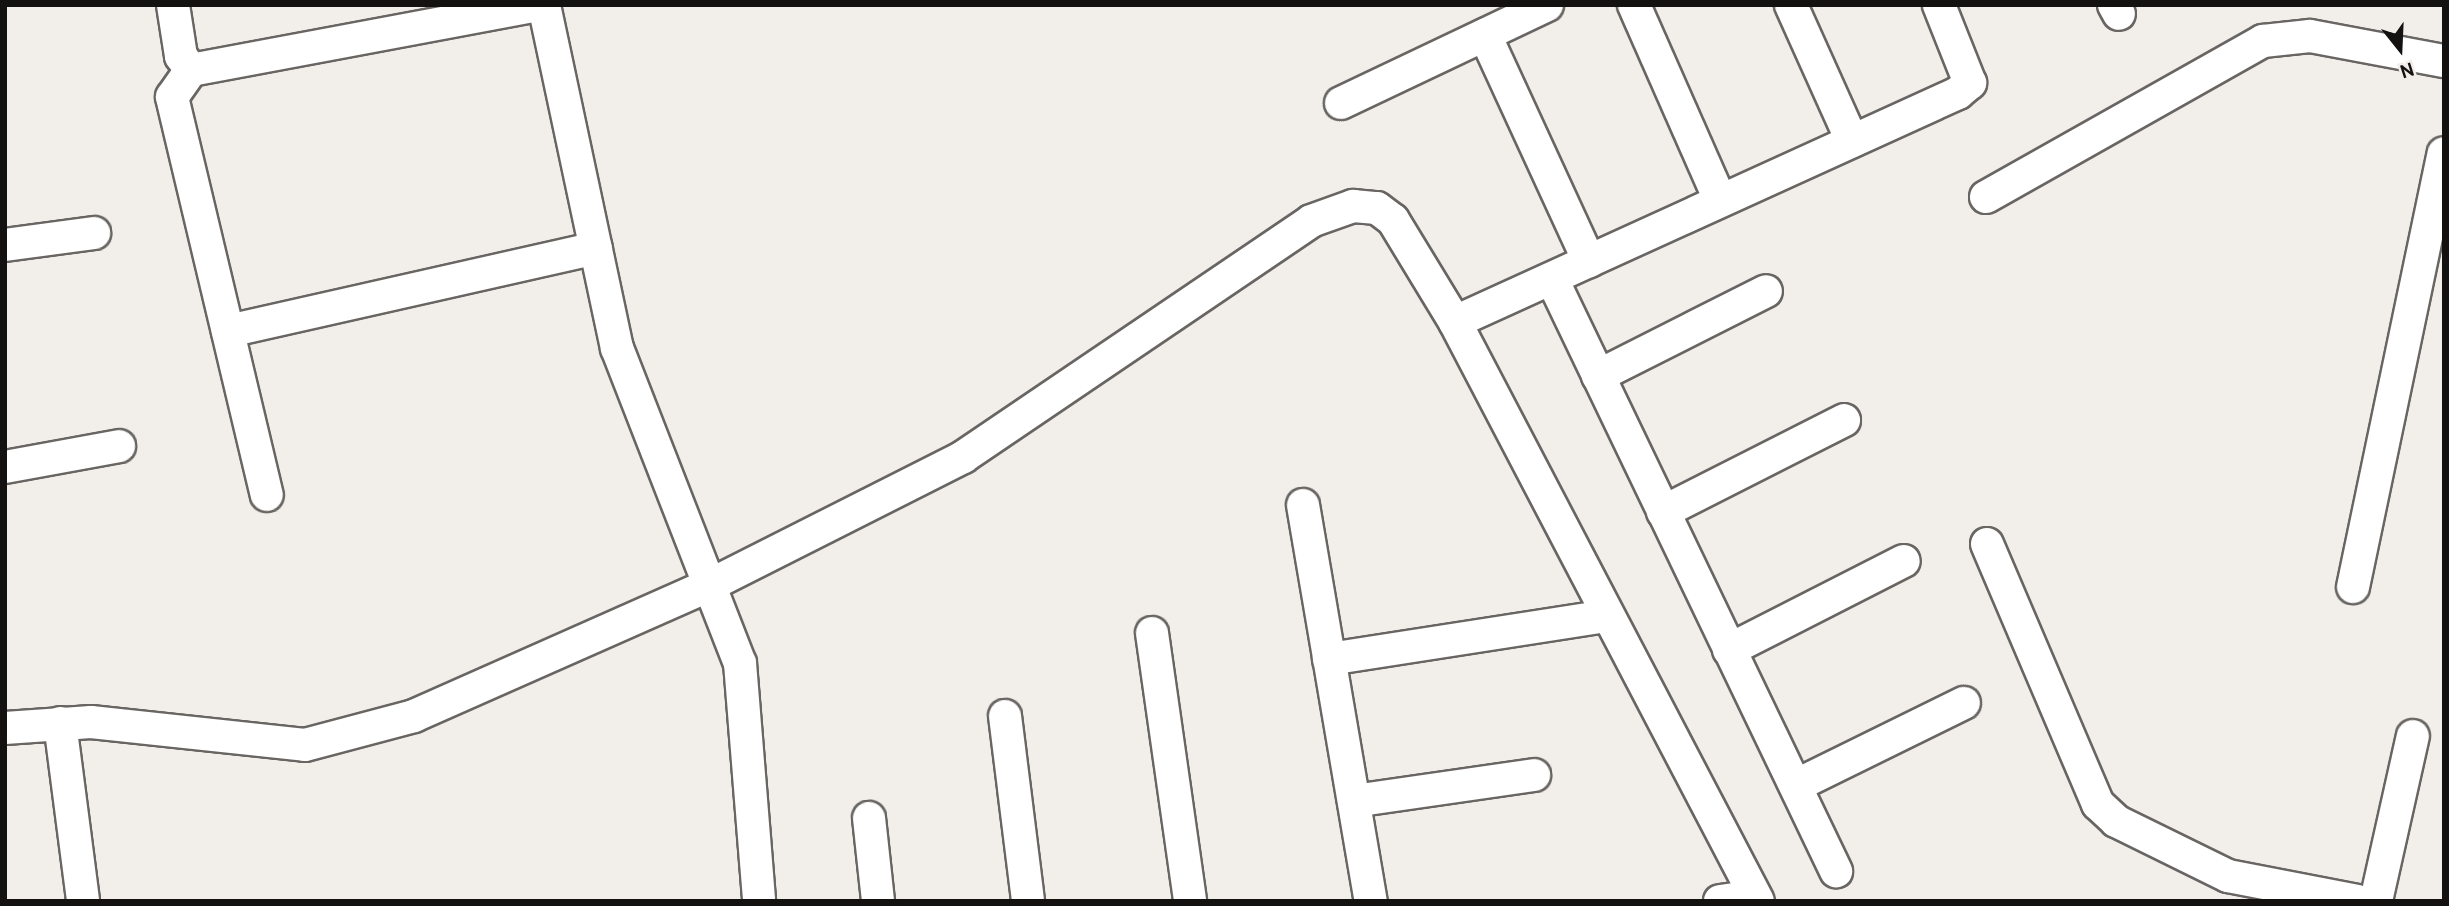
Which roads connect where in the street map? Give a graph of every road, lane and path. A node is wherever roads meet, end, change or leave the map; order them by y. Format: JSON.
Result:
{"nodes":[{"id":1,"x":173,"y":5,"type":"edge"},
{"id":2,"x":537,"y":5,"type":"edge"},
{"id":3,"x":544,"y":5,"type":"edge"},
{"id":4,"x":1547,"y":5,"type":"edge"},
{"id":5,"x":1634,"y":5,"type":"edge"},
{"id":6,"x":1791,"y":5,"type":"edge"},
{"id":7,"x":1939,"y":5,"type":"edge"},
{"id":8,"x":1485,"y":35,"type":"junction"},
{"id":9,"x":2444,"y":61,"type":"edge"},
{"id":10,"x":191,"y":70,"type":"junction"},
{"id":11,"x":1341,"y":103,"type":"dead end"},
{"id":12,"x":1852,"y":141,"type":"junction"},
{"id":13,"x":2444,"y":153,"type":"edge"},
{"id":14,"x":1986,"y":197,"type":"dead end"},
{"id":15,"x":1720,"y":200,"type":"junction"},
{"id":16,"x":94,"y":233,"type":"dead end"},
{"id":17,"x":5,"y":245,"type":"edge"},
{"id":18,"x":596,"y":248,"type":"junction"},
{"id":19,"x":1589,"y":261,"type":"junction"},
{"id":20,"x":1552,"y":279,"type":"junction"},
{"id":21,"x":1766,"y":290,"type":"dead end"},
{"id":22,"x":1455,"y":322,"type":"junction"},
{"id":23,"x":228,"y":331,"type":"junction"},
{"id":24,"x":1598,"y":376,"type":"junction"},
{"id":25,"x":1844,"y":420,"type":"dead end"},
{"id":26,"x":119,"y":446,"type":"dead end"},
{"id":27,"x":5,"y":467,"type":"edge"},
{"id":28,"x":267,"y":495,"type":"dead end"},
{"id":29,"x":1303,"y":505,"type":"dead end"},
{"id":30,"x":1663,"y":512,"type":"junction"},
{"id":31,"x":1987,"y":544,"type":"dead end"},
{"id":32,"x":1904,"y":561,"type":"dead end"},
{"id":33,"x":710,"y":585,"type":"junction"},
{"id":34,"x":2353,"y":587,"type":"dead end"},
{"id":35,"x":1607,"y":616,"type":"junction"},
{"id":36,"x":1152,"y":633,"type":"dead end"},
{"id":37,"x":1729,"y":650,"type":"junction"},
{"id":38,"x":1329,"y":659,"type":"junction"},
{"id":39,"x":1964,"y":703,"type":"dead end"},
{"id":40,"x":1004,"y":716,"type":"dead end"},
{"id":41,"x":60,"y":723,"type":"junction"},
{"id":42,"x":5,"y":729,"type":"edge"},
{"id":43,"x":2413,"y":736,"type":"dead end"},
{"id":44,"x":1534,"y":775,"type":"dead end"},
{"id":45,"x":1797,"y":785,"type":"junction"},
{"id":46,"x":1354,"y":801,"type":"junction"},
{"id":47,"x":869,"y":818,"type":"dead end"},
{"id":48,"x":1836,"y":871,"type":"dead end"},
{"id":49,"x":2226,"y":888,"type":"edge"},
{"id":50,"x":1756,"y":898,"type":"edge"},
{"id":51,"x":82,"y":901,"type":"edge"},
{"id":52,"x":759,"y":901,"type":"edge"},
{"id":53,"x":878,"y":901,"type":"edge"},
{"id":54,"x":1028,"y":901,"type":"edge"},
{"id":55,"x":1190,"y":901,"type":"edge"},
{"id":56,"x":1371,"y":901,"type":"edge"},
{"id":57,"x":1720,"y":901,"type":"edge"},
{"id":58,"x":2358,"y":901,"type":"edge"},
{"id":59,"x":2376,"y":901,"type":"edge"}],
"edges":[{"from":1,"to":10,"type":"street"},
{"from":2,"to":10,"type":"street"},
{"from":3,"to":18,"type":"street"},
{"from":4,"to":8,"type":"street"},
{"from":5,"to":15,"type":"street"},
{"from":6,"to":12,"type":"street"},
{"from":7,"to":12,"type":"street"},
{"from":8,"to":11,"type":"street"},
{"from":8,"to":19,"type":"street"},
{"from":9,"to":14,"type":"street"},
{"from":10,"to":23,"type":"street"},
{"from":12,"to":15,"type":"street"},
{"from":13,"to":34,"type":"street"},
{"from":15,"to":19,"type":"street"},
{"from":16,"to":17,"type":"street"},
{"from":18,"to":23,"type":"street"},
{"from":18,"to":33,"type":"street"},
{"from":19,"to":20,"type":"street"},
{"from":20,"to":22,"type":"street"},
{"from":20,"to":24,"type":"street"},
{"from":21,"to":24,"type":"street"},
{"from":22,"to":33,"type":"street"},
{"from":22,"to":35,"type":"street"},
{"from":23,"to":28,"type":"street"},
{"from":24,"to":30,"type":"street"},
{"from":25,"to":30,"type":"street"},
{"from":26,"to":27,"type":"street"},
{"from":29,"to":38,"type":"street"},
{"from":30,"to":37,"type":"street"},
{"from":31,"to":49,"type":"street"},
{"from":32,"to":37,"type":"street"},
{"from":33,"to":41,"type":"street"},
{"from":33,"to":52,"type":"street"},
{"from":35,"to":38,"type":"street"},
{"from":35,"to":50,"type":"street"},
{"from":36,"to":55,"type":"street"},
{"from":37,"to":45,"type":"street"},
{"from":38,"to":46,"type":"street"},
{"from":39,"to":45,"type":"street"},
{"from":40,"to":54,"type":"street"},
{"from":41,"to":42,"type":"street"},
{"from":41,"to":51,"type":"street"},
{"from":43,"to":59,"type":"street"},
{"from":44,"to":46,"type":"street"},
{"from":45,"to":48,"type":"street"},
{"from":46,"to":56,"type":"street"},
{"from":47,"to":53,"type":"street"},
{"from":49,"to":58,"type":"street"},
{"from":50,"to":57,"type":"street"}]}
